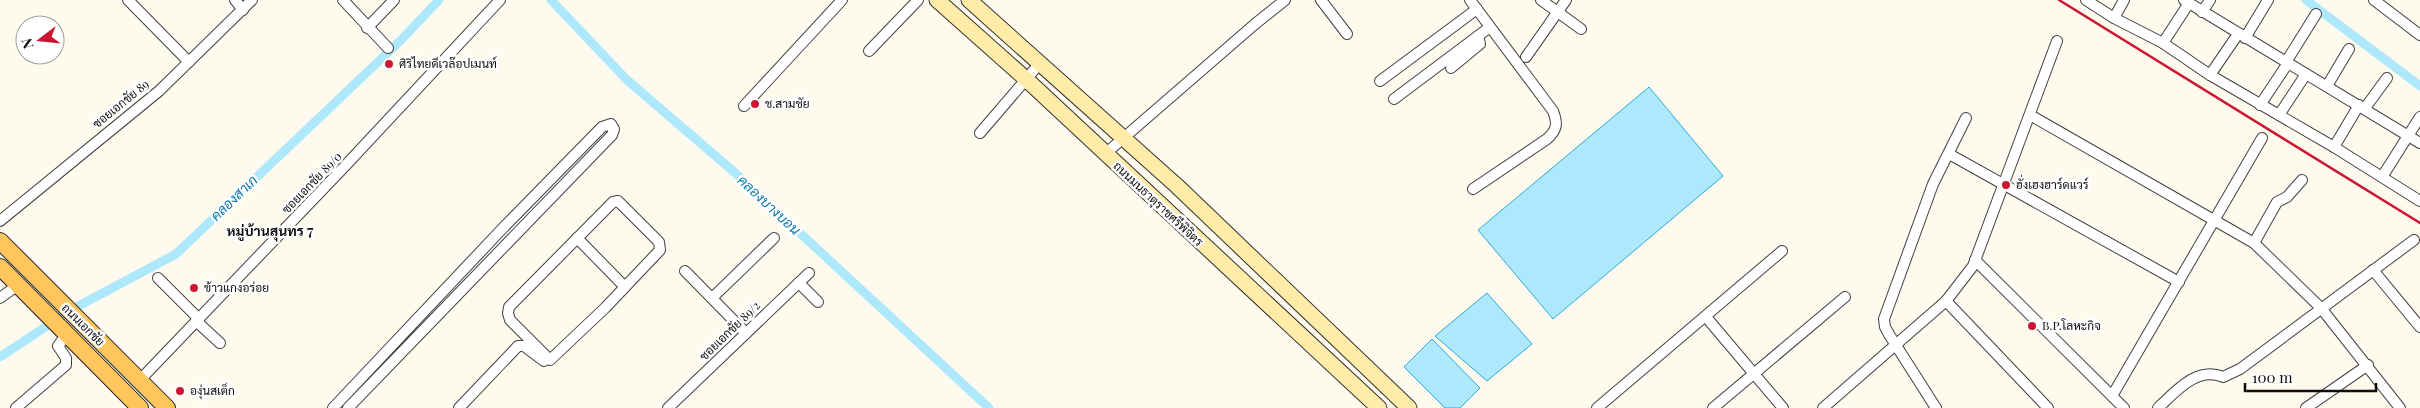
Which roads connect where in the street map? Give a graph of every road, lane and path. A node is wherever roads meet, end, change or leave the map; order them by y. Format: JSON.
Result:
{"nodes":[{"id":1,"x":128,"y":0,"type":"edge"},
{"id":2,"x":235,"y":0,"type":"edge"},
{"id":3,"x":252,"y":0,"type":"edge"},
{"id":4,"x":394,"y":0,"type":"edge"},
{"id":5,"x":500,"y":0,"type":"edge"},
{"id":6,"x":842,"y":0,"type":"edge"},
{"id":7,"x":918,"y":0,"type":"edge"},
{"id":8,"x":937,"y":0,"type":"edge"},
{"id":9,"x":969,"y":0,"type":"edge"},
{"id":10,"x":1285,"y":0,"type":"edge"},
{"id":11,"x":1321,"y":0,"type":"edge"},
{"id":12,"x":1541,"y":0,"type":"edge"},
{"id":13,"x":1566,"y":0,"type":"edge"},
{"id":14,"x":2086,"y":0,"type":"edge"},
{"id":15,"x":2124,"y":0,"type":"edge"},
{"id":16,"x":2210,"y":0,"type":"edge"},
{"id":17,"x":2268,"y":0,"type":"edge"},
{"id":18,"x":2374,"y":0,"type":"edge"},
{"id":19,"x":344,"y":1,"type":"edge"},
{"id":20,"x":2186,"y":2,"type":"edge"},
{"id":21,"x":1473,"y":4,"type":"edge"},
{"id":22,"x":243,"y":10,"type":"junction"},
{"id":23,"x":1558,"y":12,"type":"junction"},
{"id":24,"x":2202,"y":12,"type":"junction"},
{"id":25,"x":2316,"y":14,"type":"dead end"},
{"id":26,"x":2114,"y":18,"type":"junction"},
{"id":27,"x":1490,"y":27,"type":"junction"},
{"id":28,"x":367,"y":28,"type":"junction"},
{"id":29,"x":1581,"y":29,"type":"dead end"},
{"id":30,"x":1347,"y":34,"type":"dead end"},
{"id":31,"x":2420,"y":35,"type":"edge"},
{"id":32,"x":1478,"y":36,"type":"junction"},
{"id":33,"x":2241,"y":36,"type":"junction"},
{"id":34,"x":2057,"y":41,"type":"dead end"},
{"id":35,"x":2163,"y":43,"type":"junction"},
{"id":36,"x":388,"y":48,"type":"dead end"},
{"id":37,"x":2349,"y":49,"type":"dead end"},
{"id":38,"x":869,"y":51,"type":"dead end"},
{"id":39,"x":1526,"y":57,"type":"dead end"},
{"id":40,"x":189,"y":62,"type":"junction"},
{"id":41,"x":1040,"y":63,"type":"junction"},
{"id":42,"x":2287,"y":63,"type":"junction"},
{"id":43,"x":1451,"y":68,"type":"dead end"},
{"id":44,"x":2306,"y":74,"type":"junction"},
{"id":45,"x":2210,"y":75,"type":"junction"},
{"id":46,"x":2387,"y":78,"type":"dead end"},
{"id":47,"x":1027,"y":80,"type":"junction"},
{"id":48,"x":1380,"y":81,"type":"dead end"},
{"id":49,"x":2327,"y":86,"type":"junction"},
{"id":50,"x":1394,"y":99,"type":"dead end"},
{"id":51,"x":2260,"y":105,"type":"junction"},
{"id":52,"x":744,"y":106,"type":"dead end"},
{"id":53,"x":2362,"y":107,"type":"junction"},
{"id":54,"x":2030,"y":115,"type":"junction"},
{"id":55,"x":2279,"y":115,"type":"junction"},
{"id":56,"x":2420,"y":117,"type":"edge"},
{"id":57,"x":1966,"y":118,"type":"dead end"},
{"id":58,"x":980,"y":133,"type":"dead end"},
{"id":59,"x":2408,"y":135,"type":"junction"},
{"id":60,"x":1123,"y":138,"type":"junction"},
{"id":61,"x":2262,"y":138,"type":"dead end"},
{"id":62,"x":2420,"y":143,"type":"edge"},
{"id":63,"x":2334,"y":146,"type":"junction"},
{"id":64,"x":1105,"y":154,"type":"junction"},
{"id":65,"x":1949,"y":154,"type":"junction"},
{"id":66,"x":2382,"y":178,"type":"junction"},
{"id":67,"x":2302,"y":180,"type":"dead end"},
{"id":68,"x":2005,"y":185,"type":"junction"},
{"id":69,"x":1473,"y":190,"type":"dead end"},
{"id":70,"x":2420,"y":200,"type":"edge"},
{"id":71,"x":0,"y":221,"type":"edge"},
{"id":72,"x":2215,"y":221,"type":"junction"},
{"id":73,"x":577,"y":238,"type":"junction"},
{"id":74,"x":774,"y":238,"type":"dead end"},
{"id":75,"x":2414,"y":240,"type":"dead end"},
{"id":76,"x":0,"y":241,"type":"edge"},
{"id":77,"x":2254,"y":243,"type":"junction"},
{"id":78,"x":1782,"y":251,"type":"dead end"},
{"id":79,"x":1976,"y":260,"type":"junction"},
{"id":80,"x":0,"y":267,"type":"edge"},
{"id":81,"x":2373,"y":270,"type":"junction"},
{"id":82,"x":685,"y":271,"type":"dead end"},
{"id":83,"x":810,"y":273,"type":"dead end"},
{"id":84,"x":158,"y":278,"type":"dead end"},
{"id":85,"x":2179,"y":282,"type":"junction"},
{"id":86,"x":798,"y":283,"type":"junction"},
{"id":87,"x":18,"y":285,"type":"junction"},
{"id":88,"x":625,"y":287,"type":"junction"},
{"id":89,"x":1845,"y":297,"type":"dead end"},
{"id":90,"x":0,"y":298,"type":"edge"},
{"id":91,"x":712,"y":298,"type":"junction"},
{"id":92,"x":1946,"y":301,"type":"junction"},
{"id":93,"x":818,"y":302,"type":"dead end"},
{"id":94,"x":2321,"y":308,"type":"junction"},
{"id":95,"x":1706,"y":317,"type":"junction"},
{"id":96,"x":198,"y":320,"type":"junction"},
{"id":97,"x":2420,"y":327,"type":"edge"},
{"id":98,"x":64,"y":333,"type":"junction"},
{"id":99,"x":746,"y":333,"type":"junction"},
{"id":100,"x":220,"y":343,"type":"dead end"},
{"id":101,"x":1896,"y":344,"type":"junction"},
{"id":102,"x":550,"y":360,"type":"junction"},
{"id":103,"x":2368,"y":365,"type":"junction"},
{"id":104,"x":1754,"y":374,"type":"junction"},
{"id":105,"x":139,"y":381,"type":"junction"},
{"id":106,"x":2112,"y":396,"type":"junction"},
{"id":107,"x":16,"y":408,"type":"edge"},
{"id":108,"x":140,"y":408,"type":"edge"},
{"id":109,"x":167,"y":408,"type":"edge"},
{"id":110,"x":333,"y":408,"type":"edge"},
{"id":111,"x":348,"y":408,"type":"edge"},
{"id":112,"x":459,"y":408,"type":"edge"},
{"id":113,"x":668,"y":408,"type":"edge"},
{"id":114,"x":1379,"y":408,"type":"edge"},
{"id":115,"x":1409,"y":408,"type":"edge"},
{"id":116,"x":1597,"y":408,"type":"edge"},
{"id":117,"x":1713,"y":408,"type":"edge"},
{"id":118,"x":1783,"y":408,"type":"edge"},
{"id":119,"x":1823,"y":408,"type":"edge"},
{"id":120,"x":1936,"y":408,"type":"edge"},
{"id":121,"x":2048,"y":408,"type":"edge"},
{"id":122,"x":2124,"y":408,"type":"edge"},
{"id":123,"x":2158,"y":408,"type":"edge"},
{"id":124,"x":2306,"y":408,"type":"edge"},
{"id":125,"x":2400,"y":408,"type":"edge"}],
"edges":[{"from":1,"to":40,"type":"street"},
{"from":2,"to":22,"type":"street"},
{"from":3,"to":22,"type":"street","name":"ซอยเอกชัย 89"},
{"from":4,"to":28,"type":"street"},
{"from":5,"to":96,"type":"street","name":"ซอยเอกชัย 89/0"},
{"from":6,"to":52,"type":"street"},
{"from":7,"to":38,"type":"street"},
{"from":8,"to":47,"type":"street","name":"ถนนมนธาตุราชศรีพิจิตร"},
{"from":9,"to":41,"type":"street","name":"ถนนมนธาตุราชศรีพิจิตร"},
{"from":10,"to":60,"type":"street"},
{"from":11,"to":30,"type":"street"},
{"from":12,"to":23,"type":"street"},
{"from":13,"to":23,"type":"street"},
{"from":14,"to":26,"type":"street"},
{"from":15,"to":26,"type":"street"},
{"from":16,"to":24,"type":"street"},
{"from":17,"to":33,"type":"street"},
{"from":18,"to":31,"type":"street"},
{"from":19,"to":28,"type":"street"},
{"from":20,"to":24,"type":"street"},
{"from":20,"to":35,"type":"street"},
{"from":21,"to":27,"type":"street"},
{"from":21,"to":48,"type":"street"},
{"from":22,"to":40,"type":"street","name":"ซอยเอกชัย 89"},
{"from":23,"to":29,"type":"street"},
{"from":23,"to":39,"type":"street"},
{"from":24,"to":33,"type":"street"},
{"from":25,"to":42,"type":"street"},
{"from":26,"to":35,"type":"street"},
{"from":27,"to":32,"type":"street"},
{"from":27,"to":69,"type":"street"},
{"from":28,"to":36,"type":"street"},
{"from":32,"to":43,"type":"street"},
{"from":32,"to":50,"type":"street"},
{"from":33,"to":42,"type":"street"},
{"from":33,"to":45,"type":"street"},
{"from":34,"to":54,"type":"street"},
{"from":35,"to":45,"type":"street"},
{"from":37,"to":49,"type":"street"},
{"from":40,"to":71,"type":"street","name":"ซอยเอกชัย 89"},
{"from":41,"to":47,"type":"street"},
{"from":41,"to":60,"type":"street","name":"ถนนมนธาตุราชศรีพิจิตร"},
{"from":42,"to":44,"type":"street"},
{"from":42,"to":51,"type":"street"},
{"from":44,"to":49,"type":"street"},
{"from":44,"to":55,"type":"street"},
{"from":45,"to":51,"type":"street"},
{"from":46,"to":53,"type":"street"},
{"from":47,"to":58,"type":"street"},
{"from":47,"to":64,"type":"street","name":"ถนนมนธาตุราชศรีพิจิตร"},
{"from":49,"to":53,"type":"street"},
{"from":51,"to":55,"type":"street"},
{"from":53,"to":59,"type":"street"},
{"from":53,"to":63,"type":"street"},
{"from":54,"to":68,"type":"street"},
{"from":54,"to":72,"type":"street"},
{"from":55,"to":63,"type":"street"},
{"from":56,"to":59,"type":"street"},
{"from":57,"to":65,"type":"street"},
{"from":59,"to":62,"type":"street"},
{"from":59,"to":66,"type":"street"},
{"from":60,"to":64,"type":"street"},
{"from":60,"to":115,"type":"street","name":"ถนนมนธาตุราชศรีพิจิตร"},
{"from":61,"to":72,"type":"street"},
{"from":63,"to":66,"type":"street"},
{"from":64,"to":114,"type":"street","name":"ถนนมนธาตุราชศรีพิจิตร"},
{"from":65,"to":68,"type":"street"},
{"from":65,"to":101,"type":"street"},
{"from":66,"to":70,"type":"street"},
{"from":67,"to":77,"type":"street"},
{"from":68,"to":79,"type":"street"},
{"from":68,"to":85,"type":"street"},
{"from":72,"to":77,"type":"street"},
{"from":72,"to":85,"type":"street"},
{"from":73,"to":88,"type":"street"},
{"from":73,"to":88,"type":"street"},
{"from":73,"to":102,"type":"street"},
{"from":74,"to":91,"type":"street"},
{"from":75,"to":81,"type":"street"},
{"from":76,"to":105,"type":"main road","name":"ถนนเอกชัย"},
{"from":77,"to":94,"type":"street"},
{"from":78,"to":95,"type":"street"},
{"from":79,"to":92,"type":"street"},
{"from":79,"to":106,"type":"street"},
{"from":80,"to":87,"type":"main road","name":"ถนนเอกชัย"},
{"from":81,"to":94,"type":"street"},
{"from":81,"to":97,"type":"street"},
{"from":82,"to":91,"type":"street"},
{"from":83,"to":86,"type":"street","name":"ซอยเอกชัย 89/2"},
{"from":84,"to":96,"type":"street"},
{"from":85,"to":106,"type":"street"},
{"from":86,"to":93,"type":"street"},
{"from":86,"to":99,"type":"street","name":"ซอยเอกชัย 89/2"},
{"from":87,"to":90,"type":"street"},
{"from":87,"to":98,"type":"main road","name":"ถนนเอกชัย"},
{"from":88,"to":102,"type":"street"},
{"from":89,"to":104,"type":"street"},
{"from":91,"to":99,"type":"street"},
{"from":92,"to":101,"type":"street"},
{"from":92,"to":121,"type":"street"},
{"from":94,"to":103,"type":"street"},
{"from":94,"to":123,"type":"street"},
{"from":95,"to":104,"type":"street"},
{"from":95,"to":116,"type":"street"},
{"from":96,"to":100,"type":"street"},
{"from":96,"to":105,"type":"street","name":"ซอยเอกชัย 89/0"},
{"from":98,"to":107,"type":"street"},
{"from":98,"to":108,"type":"main road","name":"ถนนเอกชัย"},
{"from":99,"to":113,"type":"street","name":"ซอยเอกชัย 89/2"},
{"from":101,"to":119,"type":"street"},
{"from":101,"to":120,"type":"street"},
{"from":102,"to":112,"type":"street"},
{"from":103,"to":124,"type":"street"},
{"from":103,"to":125,"type":"street"},
{"from":104,"to":117,"type":"street"},
{"from":104,"to":118,"type":"street"},
{"from":105,"to":109,"type":"main road","name":"ถนนเอกชัย"},
{"from":106,"to":122,"type":"street"},
{"from":110,"to":111,"type":"street"}]}
